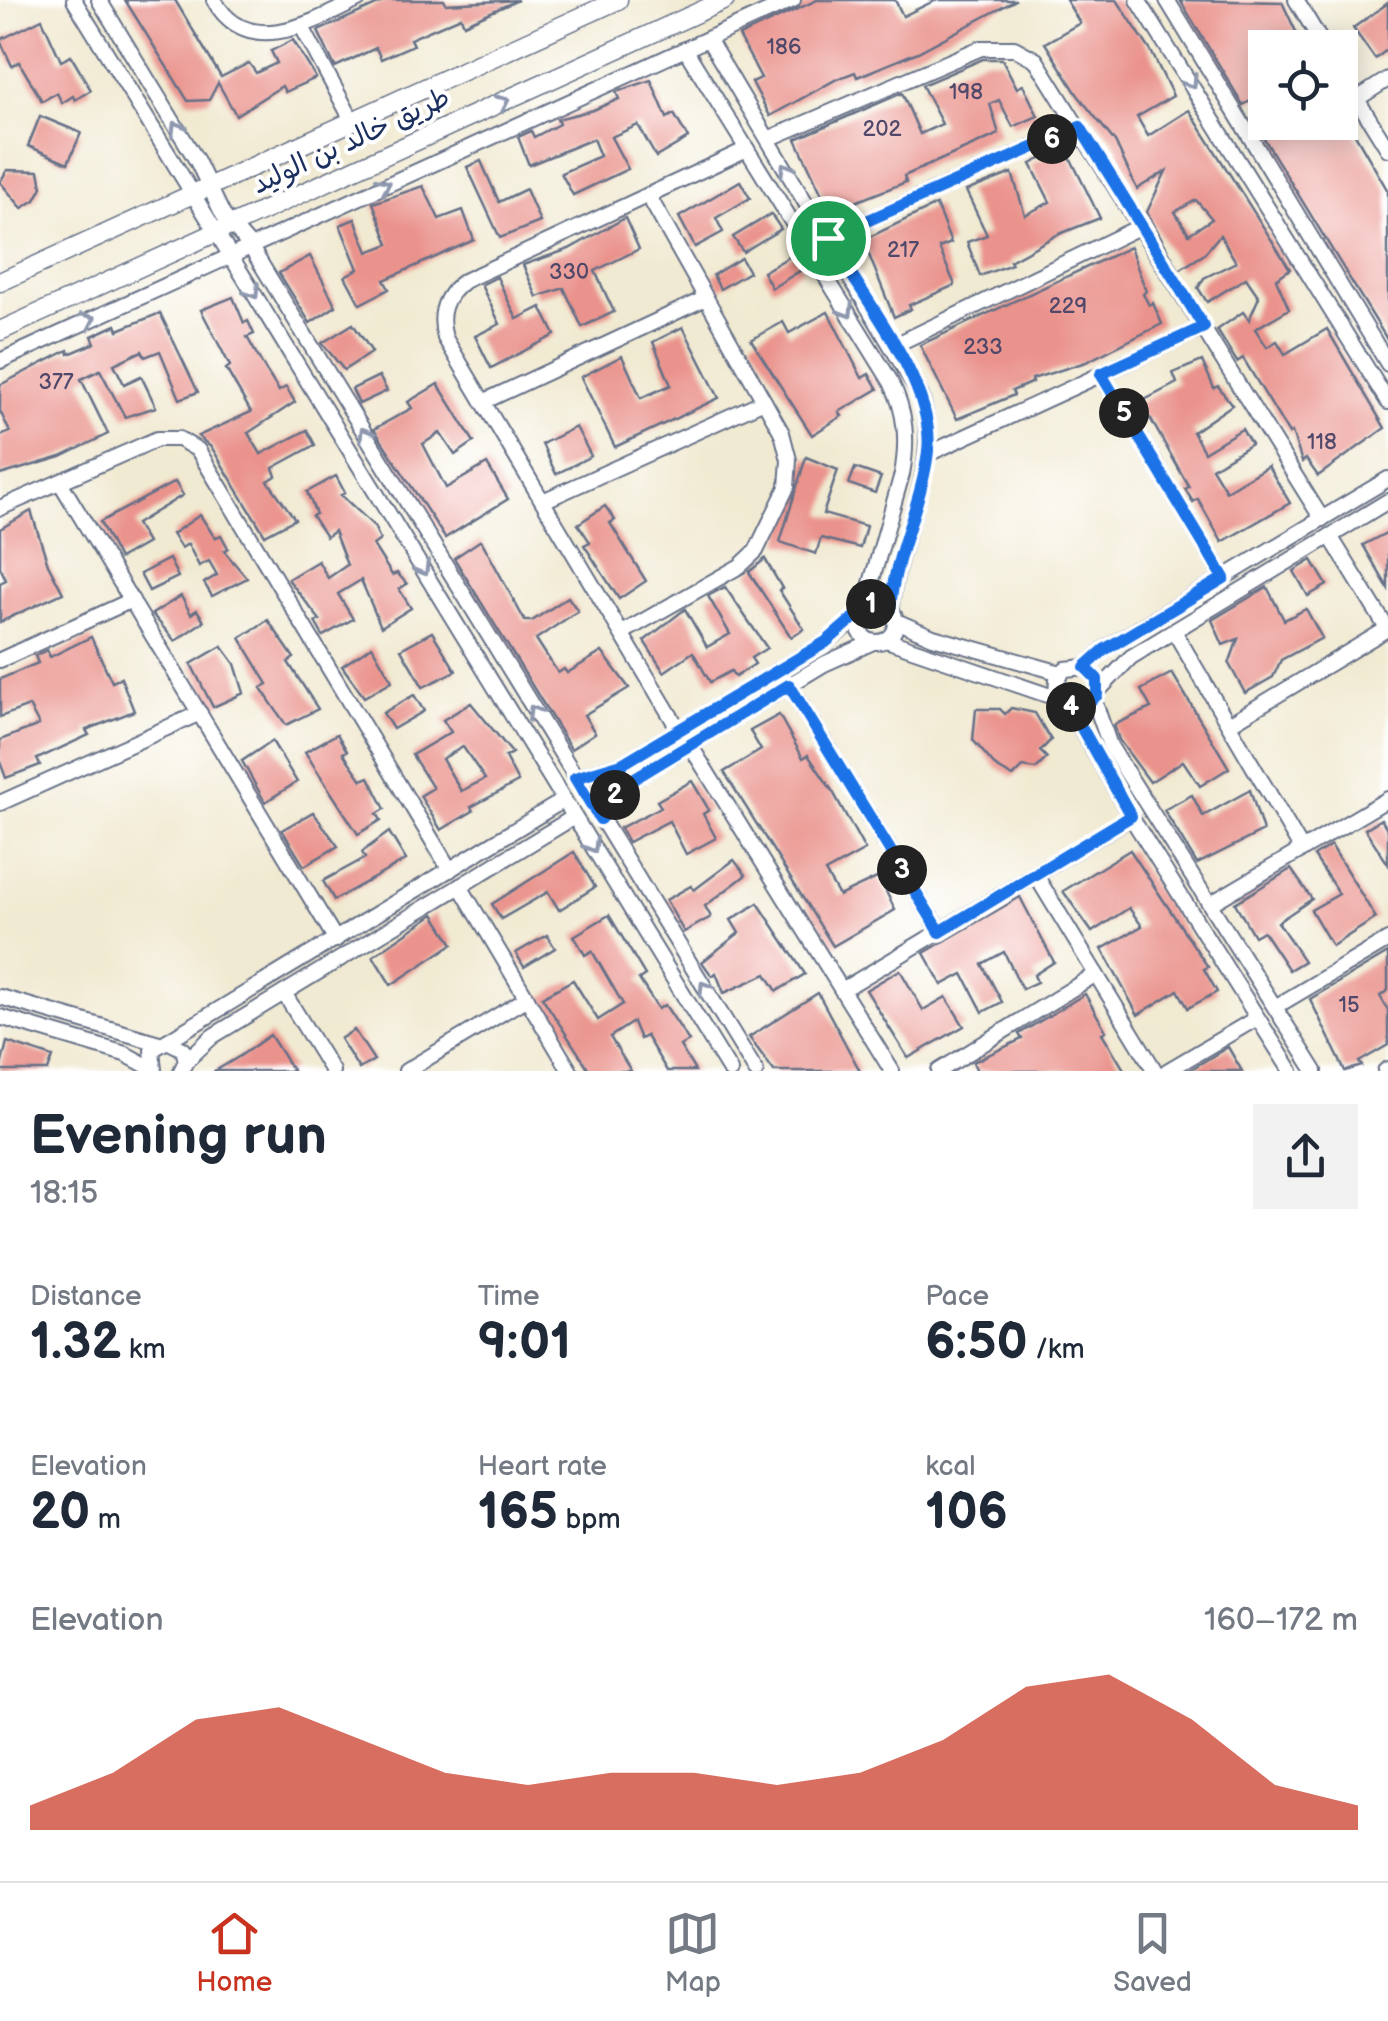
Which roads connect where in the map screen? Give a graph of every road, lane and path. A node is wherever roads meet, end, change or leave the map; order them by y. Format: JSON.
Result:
{"nodes":[{"id":1,"x":74,"y":0,"type":"edge"},
{"id":2,"x":99,"y":0,"type":"edge"},
{"id":3,"x":214,"y":0,"type":"edge"},
{"id":4,"x":358,"y":0,"type":"edge"},
{"id":5,"x":725,"y":0,"type":"edge"},
{"id":6,"x":792,"y":0,"type":"edge"},
{"id":7,"x":1138,"y":0,"type":"edge"},
{"id":8,"x":1167,"y":0,"type":"edge"},
{"id":9,"x":1296,"y":0,"type":"edge"},
{"id":10,"x":615,"y":1,"type":"edge"},
{"id":11,"x":302,"y":27,"type":"junction"},
{"id":12,"x":1314,"y":30,"type":"edge"},
{"id":13,"x":708,"y":39,"type":"junction"},
{"id":14,"x":686,"y":49,"type":"junction"},
{"id":15,"x":1388,"y":79,"type":"edge"},
{"id":16,"x":1358,"y":98,"type":"edge"},
{"id":17,"x":1358,"y":101,"type":"edge"},
{"id":18,"x":353,"y":122,"type":"junction"},
{"id":19,"x":1080,"y":127,"type":"junction"},
{"id":20,"x":768,"y":139,"type":"junction"},
{"id":21,"x":747,"y":149,"type":"junction"},
{"id":22,"x":1388,"y":149,"type":"edge"},
{"id":23,"x":200,"y":190,"type":"junction"},
{"id":24,"x":648,"y":195,"type":"junction"},
{"id":25,"x":1286,"y":196,"type":"junction"},
{"id":26,"x":1270,"y":205,"type":"junction"},
{"id":27,"x":1141,"y":226,"type":"junction"},
{"id":28,"x":224,"y":230,"type":"junction"},
{"id":29,"x":828,"y":238,"type":"junction"},
{"id":30,"x":250,"y":246,"type":"junction"},
{"id":31,"x":230,"y":255,"type":"junction"},
{"id":32,"x":0,"y":282,"type":"edge"},
{"id":33,"x":706,"y":298,"type":"junction"},
{"id":34,"x":1204,"y":327,"type":"junction"},
{"id":35,"x":0,"y":332,"type":"edge"},
{"id":36,"x":892,"y":346,"type":"junction"},
{"id":37,"x":0,"y":361,"type":"edge"},
{"id":38,"x":1388,"y":364,"type":"edge"},
{"id":39,"x":1101,"y":374,"type":"junction"},
{"id":40,"x":764,"y":401,"type":"junction"},
{"id":41,"x":484,"y":402,"type":"junction"},
{"id":42,"x":1388,"y":402,"type":"edge"},
{"id":43,"x":928,"y":454,"type":"junction"},
{"id":44,"x":1388,"y":479,"type":"edge"},
{"id":45,"x":60,"y":482,"type":"junction"},
{"id":46,"x":543,"y":501,"type":"junction"},
{"id":47,"x":1388,"y":501,"type":"edge"},
{"id":48,"x":0,"y":508,"type":"edge"},
{"id":49,"x":1322,"y":519,"type":"junction"},
{"id":50,"x":1330,"y":536,"type":"junction"},
{"id":51,"x":1224,"y":578,"type":"junction"},
{"id":52,"x":132,"y":600,"type":"junction"},
{"id":53,"x":474,"y":612,"type":"junction"},
{"id":54,"x":861,"y":613,"type":"junction"},
{"id":55,"x":893,"y":615,"type":"junction"},
{"id":56,"x":456,"y":623,"type":"junction"},
{"id":57,"x":1388,"y":630,"type":"edge"},
{"id":58,"x":1174,"y":631,"type":"junction"},
{"id":59,"x":622,"y":634,"type":"junction"},
{"id":60,"x":880,"y":641,"type":"junction"},
{"id":61,"x":0,"y":660,"type":"edge"},
{"id":62,"x":1085,"y":667,"type":"junction"},
{"id":63,"x":1061,"y":673,"type":"junction"},
{"id":64,"x":789,"y":685,"type":"junction"},
{"id":65,"x":1096,"y":695,"type":"junction"},
{"id":66,"x":1064,"y":703,"type":"junction"},
{"id":67,"x":200,"y":713,"type":"junction"},
{"id":68,"x":1228,"y":724,"type":"junction"},
{"id":69,"x":679,"y":730,"type":"junction"},
{"id":70,"x":690,"y":744,"type":"junction"},
{"id":71,"x":575,"y":778,"type":"junction"},
{"id":72,"x":1388,"y":799,"type":"edge"},
{"id":73,"x":564,"y":800,"type":"junction"},
{"id":74,"x":0,"y":803,"type":"edge"},
{"id":75,"x":574,"y":816,"type":"junction"},
{"id":76,"x":1131,"y":816,"type":"junction"},
{"id":77,"x":600,"y":819,"type":"junction"},
{"id":78,"x":1302,"y":850,"type":"junction"},
{"id":79,"x":450,"y":870,"type":"junction"},
{"id":80,"x":1036,"y":874,"type":"junction"},
{"id":81,"x":460,"y":886,"type":"junction"},
{"id":82,"x":1210,"y":904,"type":"junction"},
{"id":83,"x":940,"y":932,"type":"junction"},
{"id":84,"x":336,"y":940,"type":"junction"},
{"id":85,"x":1388,"y":940,"type":"edge"},
{"id":86,"x":1096,"y":974,"type":"junction"},
{"id":87,"x":842,"y":990,"type":"junction"},
{"id":88,"x":284,"y":993,"type":"junction"},
{"id":89,"x":0,"y":997,"type":"edge"},
{"id":90,"x":526,"y":998,"type":"junction"},
{"id":91,"x":1274,"y":1007,"type":"junction"},
{"id":92,"x":0,"y":1017,"type":"edge"},
{"id":93,"x":1257,"y":1018,"type":"junction"},
{"id":94,"x":737,"y":1039,"type":"junction"},
{"id":95,"x":163,"y":1042,"type":"junction"},
{"id":96,"x":718,"y":1052,"type":"junction"},
{"id":97,"x":184,"y":1067,"type":"edge"},
{"id":98,"x":154,"y":1070,"type":"edge"},
{"id":99,"x":332,"y":1071,"type":"edge"},
{"id":100,"x":406,"y":1071,"type":"edge"},
{"id":101,"x":570,"y":1071,"type":"edge"},
{"id":102,"x":730,"y":1071,"type":"edge"},
{"id":103,"x":756,"y":1071,"type":"edge"},
{"id":104,"x":892,"y":1071,"type":"edge"},
{"id":105,"x":938,"y":1071,"type":"edge"},
{"id":106,"x":1155,"y":1071,"type":"edge"},
{"id":107,"x":1167,"y":1071,"type":"edge"},
{"id":108,"x":1291,"y":1071,"type":"edge"},
{"id":109,"x":1315,"y":1071,"type":"edge"}],
"edges":[{"from":1,"to":23,"type":"street"},
{"from":23,"to":2,"type":"street","one_way":true},
{"from":3,"to":11,"type":"street"},
{"from":4,"to":11,"type":"street"},
{"from":28,"to":5,"type":"street","name":"طريق خالد بن الوليد","one_way":true},
{"from":6,"to":13,"type":"street"},
{"from":7,"to":26,"type":"street","one_way":true},
{"from":8,"to":25,"type":"street"},
{"from":9,"to":12,"type":"street"},
{"from":10,"to":18,"type":"street","name":"طريق خالد بن الوليد"},
{"from":11,"to":18,"type":"street"},
{"from":13,"to":14,"type":"street"},
{"from":13,"to":20,"type":"street"},
{"from":14,"to":21,"type":"street"},
{"from":30,"to":14,"type":"street","one_way":true},
{"from":15,"to":16,"type":"street"},
{"from":17,"to":22,"type":"street"},
{"from":18,"to":23,"type":"street","name":"طريق خالد بن الوليد"},
{"from":19,"to":20,"type":"street"},
{"from":19,"to":27,"type":"street"},
{"from":19,"to":29,"type":"street"},
{"from":29,"to":20,"type":"street","one_way":true},
{"from":21,"to":24,"type":"street"},
{"from":21,"to":54,"type":"street","one_way":true},
{"from":23,"to":28,"type":"street"},
{"from":23,"to":32,"type":"street","name":"طريق خالد بن الوليد"},
{"from":24,"to":33,"type":"street"},
{"from":24,"to":41,"type":"street"},
{"from":25,"to":26,"type":"street"},
{"from":25,"to":38,"type":"street"},
{"from":26,"to":42,"type":"street"},
{"from":27,"to":34,"type":"street"},
{"from":27,"to":36,"type":"street"},
{"from":28,"to":30,"type":"street"},
{"from":28,"to":31,"type":"street"},
{"from":28,"to":35,"type":"street","name":"طريق خالد بن الوليد"},
{"from":29,"to":36,"type":"street"},
{"from":30,"to":31,"type":"street"},
{"from":53,"to":30,"type":"street","one_way":true},
{"from":37,"to":31,"type":"street","one_way":true},
{"from":31,"to":56,"type":"street","one_way":true},
{"from":33,"to":40,"type":"street"},
{"from":33,"to":41,"type":"street"},
{"from":34,"to":39,"type":"street"},
{"from":34,"to":49,"type":"street"},
{"from":36,"to":43,"type":"street"},
{"from":39,"to":43,"type":"street"},
{"from":39,"to":51,"type":"street"},
{"from":40,"to":46,"type":"street"},
{"from":40,"to":59,"type":"street"},
{"from":41,"to":46,"type":"street"},
{"from":43,"to":55,"type":"street"},
{"from":44,"to":49,"type":"street"},
{"from":45,"to":48,"type":"street"},
{"from":45,"to":52,"type":"street"},
{"from":45,"to":79,"type":"street"},
{"from":46,"to":59,"type":"street"},
{"from":47,"to":50,"type":"street"},
{"from":49,"to":51,"type":"street"},
{"from":50,"to":57,"type":"street"},
{"from":50,"to":58,"type":"street"},
{"from":51,"to":62,"type":"street"},
{"from":52,"to":61,"type":"street"},
{"from":52,"to":67,"type":"street"},
{"from":53,"to":56,"type":"street"},
{"from":71,"to":53,"type":"street","one_way":true},
{"from":54,"to":55,"type":"street"},
{"from":54,"to":60,"type":"street"},
{"from":54,"to":69,"type":"street"},
{"from":55,"to":60,"type":"street"},
{"from":55,"to":63,"type":"street"},
{"from":56,"to":73,"type":"street"},
{"from":57,"to":68,"type":"street"},
{"from":58,"to":65,"type":"street"},
{"from":58,"to":68,"type":"street"},
{"from":59,"to":69,"type":"street"},
{"from":60,"to":64,"type":"street"},
{"from":60,"to":66,"type":"street"},
{"from":62,"to":63,"type":"street"},
{"from":62,"to":65,"type":"street"},
{"from":63,"to":66,"type":"street"},
{"from":64,"to":70,"type":"street"},
{"from":64,"to":83,"type":"street"},
{"from":65,"to":66,"type":"street"},
{"from":65,"to":82,"type":"street"},
{"from":66,"to":76,"type":"street"},
{"from":67,"to":74,"type":"street"},
{"from":67,"to":84,"type":"street"},
{"from":68,"to":78,"type":"street"},
{"from":69,"to":71,"type":"street"},
{"from":70,"to":77,"type":"street"},
{"from":70,"to":87,"type":"street"},
{"from":71,"to":77,"type":"street"},
{"from":72,"to":78,"type":"street"},
{"from":73,"to":75,"type":"street"},
{"from":73,"to":79,"type":"street"},
{"from":75,"to":81,"type":"street"},
{"from":75,"to":96,"type":"street","one_way":true},
{"from":76,"to":80,"type":"street"},
{"from":76,"to":93,"type":"street"},
{"from":94,"to":77,"type":"street","one_way":true},
{"from":78,"to":82,"type":"street"},
{"from":79,"to":84,"type":"street"},
{"from":80,"to":83,"type":"street"},
{"from":80,"to":86,"type":"street"},
{"from":81,"to":88,"type":"street"},
{"from":81,"to":90,"type":"street"},
{"from":82,"to":91,"type":"street"},
{"from":83,"to":87,"type":"street"},
{"from":84,"to":95,"type":"street"},
{"from":85,"to":91,"type":"street"},
{"from":86,"to":105,"type":"street"},
{"from":86,"to":106,"type":"street"},
{"from":87,"to":104,"type":"street"},
{"from":88,"to":97,"type":"street"},
{"from":88,"to":99,"type":"street"},
{"from":89,"to":95,"type":"street"},
{"from":90,"to":100,"type":"street"},
{"from":90,"to":101,"type":"street"},
{"from":91,"to":109,"type":"street"},
{"from":92,"to":98,"type":"street"},
{"from":93,"to":107,"type":"street"},
{"from":93,"to":108,"type":"street"},
{"from":94,"to":96,"type":"street"},
{"from":94,"to":103,"type":"street"},
{"from":95,"to":97,"type":"street"},
{"from":95,"to":98,"type":"street"},
{"from":96,"to":102,"type":"street"}]}
